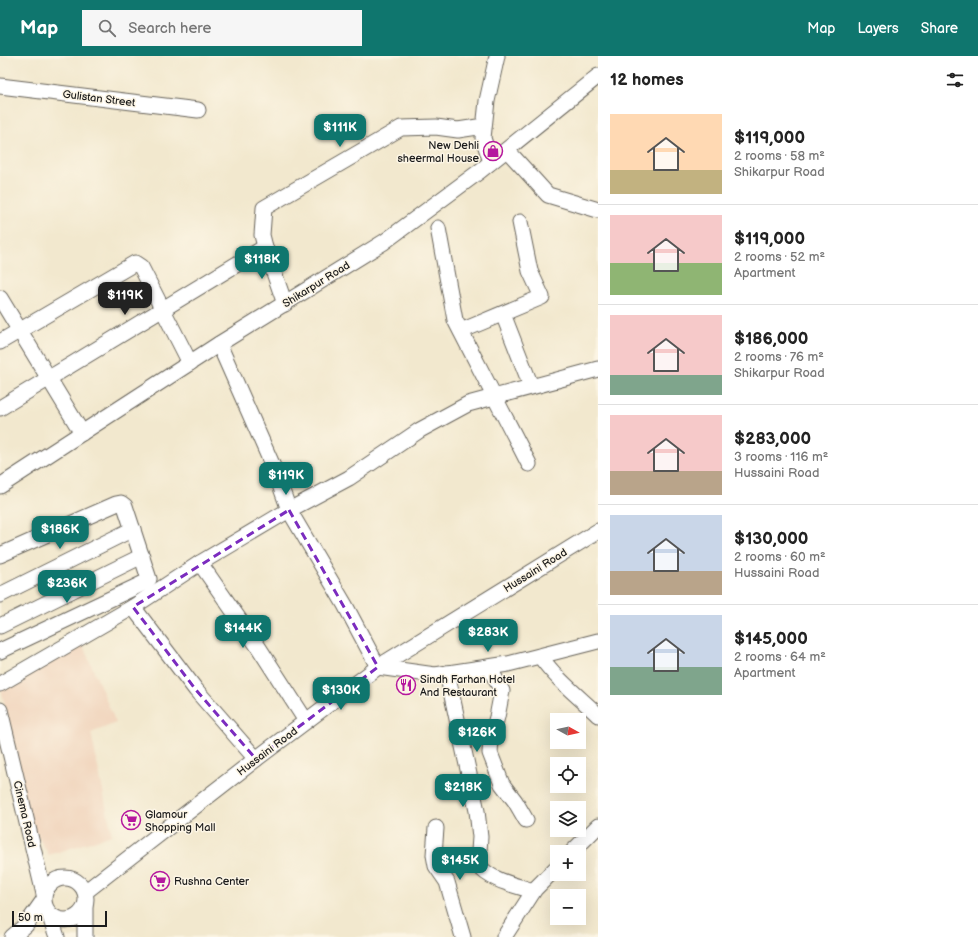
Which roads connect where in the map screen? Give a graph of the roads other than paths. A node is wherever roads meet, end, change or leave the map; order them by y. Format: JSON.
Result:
{"nodes":[{"id":1,"x":497,"y":56,"type":"edge"},
{"id":2,"x":598,"y":76,"type":"edge"},
{"id":3,"x":0,"y":86,"type":"edge"},
{"id":4,"x":198,"y":110,"type":"dead end"},
{"id":5,"x":484,"y":126,"type":"junction"},
{"id":6,"x":507,"y":150,"type":"junction"},
{"id":7,"x":491,"y":162,"type":"junction"},
{"id":8,"x":598,"y":210,"type":"edge"},
{"id":9,"x":520,"y":222,"type":"dead end"},
{"id":10,"x":438,"y":228,"type":"dead end"},
{"id":11,"x":265,"y":247,"type":"junction"},
{"id":12,"x":0,"y":298,"type":"edge"},
{"id":13,"x":285,"y":304,"type":"junction"},
{"id":14,"x":162,"y":309,"type":"junction"},
{"id":15,"x":503,"y":314,"type":"junction"},
{"id":16,"x":20,"y":330,"type":"junction"},
{"id":17,"x":461,"y":331,"type":"junction"},
{"id":18,"x":0,"y":342,"type":"edge"},
{"id":19,"x":219,"y":344,"type":"junction"},
{"id":20,"x":190,"y":363,"type":"junction"},
{"id":21,"x":598,"y":369,"type":"edge"},
{"id":22,"x":49,"y":378,"type":"junction"},
{"id":23,"x":530,"y":386,"type":"junction"},
{"id":24,"x":494,"y":396,"type":"junction"},
{"id":25,"x":0,"y":408,"type":"edge"},
{"id":26,"x":82,"y":432,"type":"junction"},
{"id":27,"x":529,"y":464,"type":"dead end"},
{"id":28,"x":0,"y":486,"type":"edge"},
{"id":29,"x":289,"y":510,"type":"junction"},
{"id":30,"x":133,"y":529,"type":"junction"},
{"id":31,"x":598,"y":531,"type":"edge"},
{"id":32,"x":0,"y":555,"type":"edge"},
{"id":33,"x":142,"y":556,"type":"junction"},
{"id":34,"x":200,"y":563,"type":"junction"},
{"id":35,"x":0,"y":594,"type":"edge"},
{"id":36,"x":133,"y":607,"type":"junction"},
{"id":37,"x":0,"y":626,"type":"edge"},
{"id":38,"x":598,"y":641,"type":"edge"},
{"id":39,"x":0,"y":651,"type":"edge"},
{"id":40,"x":540,"y":656,"type":"junction"},
{"id":41,"x":378,"y":667,"type":"junction"},
{"id":42,"x":489,"y":667,"type":"junction"},
{"id":43,"x":447,"y":673,"type":"junction"},
{"id":44,"x":0,"y":684,"type":"edge"},
{"id":45,"x":598,"y":715,"type":"edge"},
{"id":46,"x":1,"y":717,"type":"edge"},
{"id":47,"x":306,"y":721,"type":"junction"},
{"id":48,"x":256,"y":760,"type":"junction"},
{"id":49,"x":526,"y":820,"type":"dead end"},
{"id":50,"x":436,"y":828,"type":"dead end"},
{"id":51,"x":597,"y":830,"type":"edge"},
{"id":52,"x":580,"y":845,"type":"edge"},
{"id":53,"x":550,"y":874,"type":"edge"},
{"id":54,"x":533,"y":891,"type":"junction"},
{"id":55,"x":85,"y":899,"type":"junction"},
{"id":56,"x":46,"y":903,"type":"junction"},
{"id":57,"x":12,"y":937,"type":"edge"},
{"id":58,"x":57,"y":937,"type":"edge"},
{"id":59,"x":85,"y":937,"type":"edge"},
{"id":60,"x":463,"y":937,"type":"edge"},
{"id":61,"x":504,"y":937,"type":"edge"}],
"edges":[{"from":1,"to":5,"type":"street"},
{"from":2,"to":6,"type":"street","name":"Shikarpur Road"},
{"from":3,"to":4,"type":"street","name":"Gulistan Street"},
{"from":5,"to":7,"type":"street"},
{"from":5,"to":11,"type":"street"},
{"from":6,"to":7,"type":"street","name":"Shikarpur Road"},
{"from":6,"to":8,"type":"street"},
{"from":7,"to":13,"type":"street","name":"Shikarpur Road"},
{"from":9,"to":15,"type":"street"},
{"from":10,"to":17,"type":"street"},
{"from":11,"to":13,"type":"street"},
{"from":11,"to":14,"type":"street"},
{"from":12,"to":16,"type":"street"},
{"from":13,"to":19,"type":"street","name":"Shikarpur Road"},
{"from":14,"to":16,"type":"street"},
{"from":14,"to":20,"type":"street"},
{"from":14,"to":22,"type":"street"},
{"from":15,"to":17,"type":"street"},
{"from":15,"to":23,"type":"street"},
{"from":16,"to":18,"type":"street"},
{"from":16,"to":22,"type":"street"},
{"from":17,"to":24,"type":"street"},
{"from":19,"to":20,"type":"street","name":"Shikarpur Road"},
{"from":19,"to":29,"type":"street"},
{"from":20,"to":26,"type":"street","name":"Shikarpur Road"},
{"from":21,"to":23,"type":"street"},
{"from":22,"to":25,"type":"street"},
{"from":22,"to":26,"type":"street"},
{"from":23,"to":24,"type":"street"},
{"from":24,"to":27,"type":"street"},
{"from":24,"to":29,"type":"street"},
{"from":26,"to":28,"type":"street","name":"Shikarpur Road"},
{"from":29,"to":34,"type":"street"},
{"from":29,"to":41,"type":"street"},
{"from":30,"to":32,"type":"street"},
{"from":30,"to":33,"type":"street"},
{"from":30,"to":35,"type":"street"},
{"from":31,"to":41,"type":"street","name":"Hussaini Road"},
{"from":33,"to":37,"type":"street"},
{"from":33,"to":39,"type":"street"},
{"from":34,"to":36,"type":"street"},
{"from":34,"to":47,"type":"street"},
{"from":36,"to":44,"type":"street"},
{"from":36,"to":48,"type":"street"},
{"from":38,"to":40,"type":"street"},
{"from":40,"to":42,"type":"street"},
{"from":40,"to":45,"type":"street"},
{"from":41,"to":43,"type":"street"},
{"from":41,"to":47,"type":"street","name":"Hussaini Road"},
{"from":42,"to":43,"type":"street"},
{"from":42,"to":49,"type":"street"},
{"from":43,"to":54,"type":"street"},
{"from":46,"to":56,"type":"street","name":"Cinema Road"},
{"from":47,"to":48,"type":"street","name":"Hussaini Road"},
{"from":48,"to":55,"type":"street","name":"Hussaini Road"},
{"from":50,"to":60,"type":"street"},
{"from":51,"to":52,"type":"street"},
{"from":53,"to":54,"type":"street"},
{"from":54,"to":61,"type":"street"},
{"from":55,"to":56,"type":"street"},
{"from":55,"to":56,"type":"street"},
{"from":55,"to":59,"type":"street"},
{"from":56,"to":57,"type":"street"},
{"from":56,"to":58,"type":"street","name":"Cinema Road"}]}
